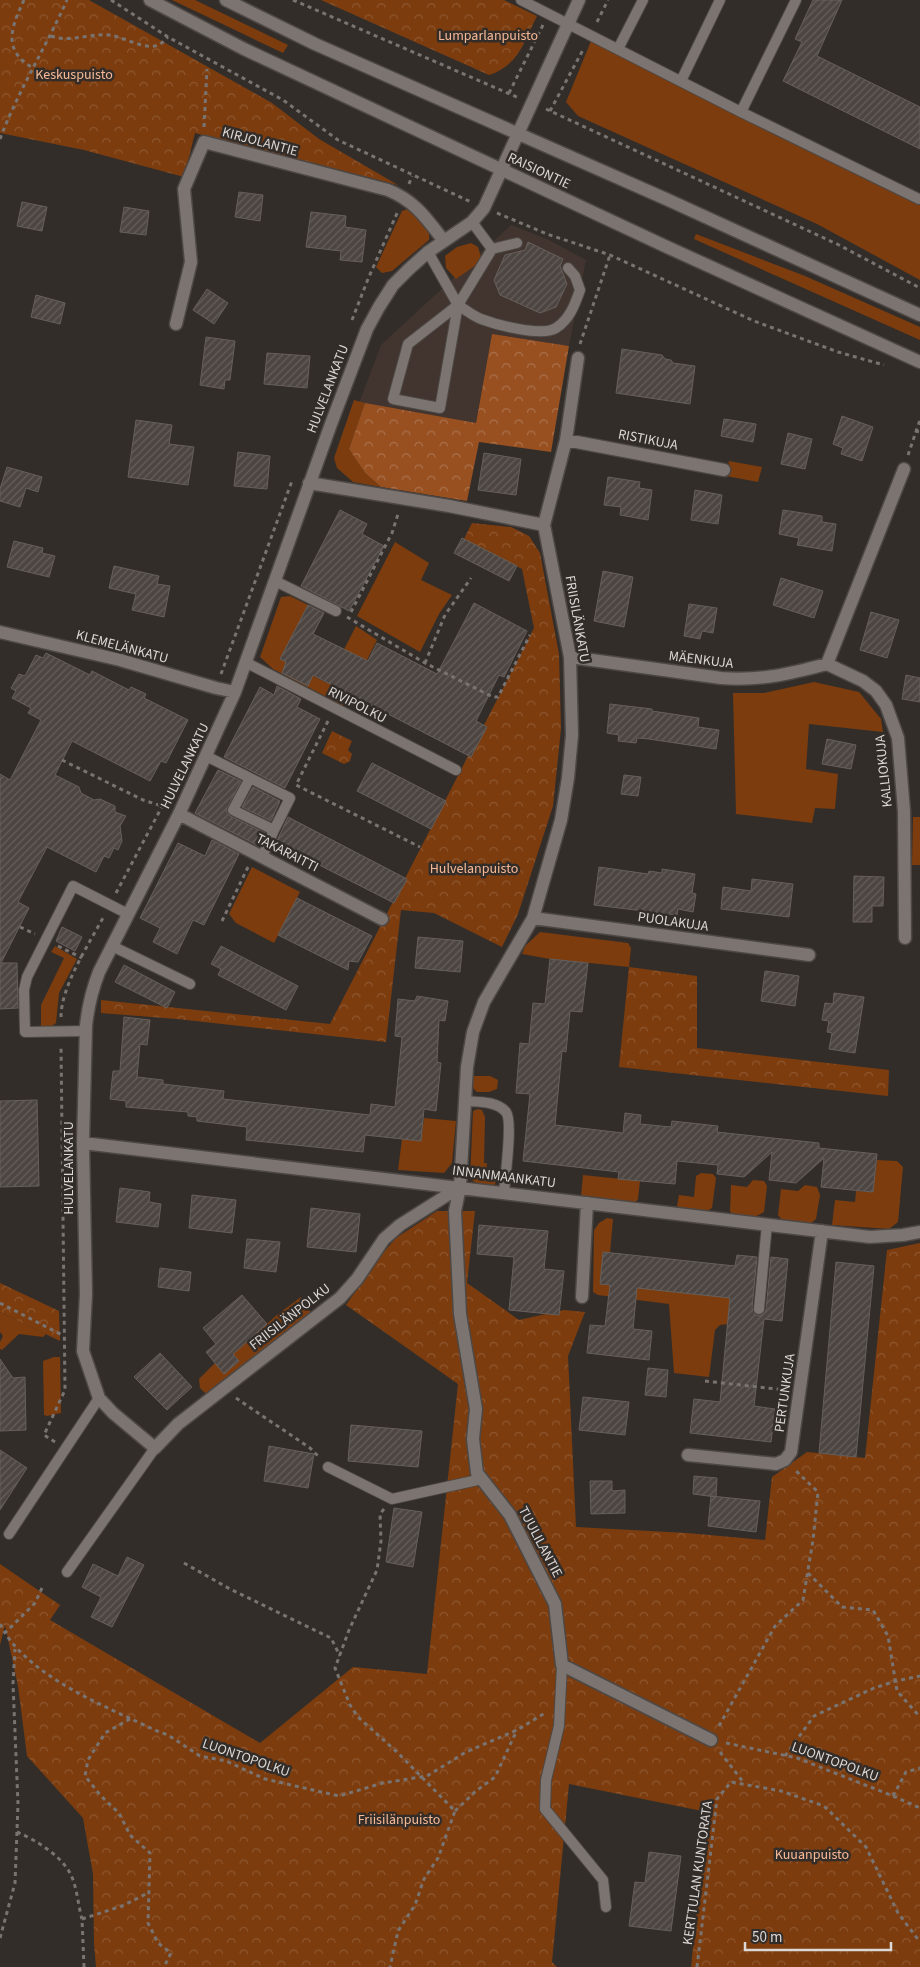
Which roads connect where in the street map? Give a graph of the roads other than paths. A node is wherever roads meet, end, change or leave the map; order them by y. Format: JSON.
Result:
{"nodes":[{"id":1,"x":150,"y":0,"type":"edge"},
{"id":2,"x":226,"y":0,"type":"edge"},
{"id":3,"x":521,"y":0,"type":"edge"},
{"id":4,"x":579,"y":0,"type":"edge"},
{"id":5,"x":643,"y":0,"type":"edge"},
{"id":6,"x":720,"y":0,"type":"edge"},
{"id":7,"x":796,"y":0,"type":"edge"},
{"id":8,"x":568,"y":23,"type":"junction"},
{"id":9,"x":618,"y":49,"type":"junction"},
{"id":10,"x":681,"y":81,"type":"junction"},
{"id":11,"x":741,"y":112,"type":"junction"},
{"id":12,"x":517,"y":133,"type":"junction"},
{"id":13,"x":501,"y":170,"type":"junction"},
{"id":14,"x":920,"y":200,"type":"edge"},
{"id":15,"x":472,"y":222,"type":"junction"},
{"id":16,"x":444,"y":241,"type":"junction"},
{"id":17,"x":517,"y":243,"type":"dead end"},
{"id":18,"x":492,"y":249,"type":"junction"},
{"id":19,"x":428,"y":252,"type":"junction"},
{"id":20,"x":568,"y":268,"type":"dead end"},
{"id":21,"x":458,"y":305,"type":"junction"},
{"id":22,"x":920,"y":315,"type":"edge"},
{"id":23,"x":176,"y":324,"type":"dead end"},
{"id":24,"x":578,"y":358,"type":"road end"},
{"id":25,"x":920,"y":362,"type":"edge"},
{"id":26,"x":566,"y":440,"type":"junction"},
{"id":27,"x":904,"y":469,"type":"road end"},
{"id":28,"x":724,"y":470,"type":"dead end"},
{"id":29,"x":309,"y":483,"type":"junction"},
{"id":30,"x":544,"y":525,"type":"junction"},
{"id":31,"x":275,"y":581,"type":"junction"},
{"id":32,"x":336,"y":611,"type":"road end"},
{"id":33,"x":0,"y":632,"type":"edge"},
{"id":34,"x":570,"y":657,"type":"junction"},
{"id":35,"x":247,"y":663,"type":"junction"},
{"id":36,"x":828,"y":664,"type":"junction"},
{"id":37,"x":235,"y":692,"type":"junction"},
{"id":38,"x":206,"y":756,"type":"junction"},
{"id":39,"x":456,"y":770,"type":"dead end"},
{"id":40,"x":250,"y":778,"type":"junction"},
{"id":41,"x":178,"y":814,"type":"junction"},
{"id":42,"x":274,"y":830,"type":"junction"},
{"id":43,"x":258,"y":855,"type":"junction"},
{"id":44,"x":128,"y":914,"type":"junction"},
{"id":45,"x":533,"y":918,"type":"junction"},
{"id":46,"x":382,"y":919,"type":"dead end"},
{"id":47,"x":905,"y":938,"type":"dead end"},
{"id":48,"x":112,"y":946,"type":"junction"},
{"id":49,"x":809,"y":955,"type":"dead end"},
{"id":50,"x":190,"y":984,"type":"dead end"},
{"id":51,"x":86,"y":1032,"type":"junction"},
{"id":52,"x":465,"y":1100,"type":"junction"},
{"id":53,"x":83,"y":1143,"type":"junction"},
{"id":54,"x":460,"y":1187,"type":"junction"},
{"id":55,"x":504,"y":1192,"type":"junction"},
{"id":56,"x":587,"y":1203,"type":"junction"},
{"id":57,"x":767,"y":1224,"type":"junction"},
{"id":58,"x":822,"y":1231,"type":"junction"},
{"id":59,"x":920,"y":1232,"type":"edge"},
{"id":60,"x":582,"y":1298,"type":"dead end"},
{"id":61,"x":759,"y":1309,"type":"dead end"},
{"id":62,"x":99,"y":1398,"type":"junction"},
{"id":63,"x":155,"y":1448,"type":"junction"},
{"id":64,"x":688,"y":1455,"type":"dead end"},
{"id":65,"x":328,"y":1467,"type":"road end"},
{"id":66,"x":482,"y":1479,"type":"junction"},
{"id":67,"x":9,"y":1534,"type":"dead end"},
{"id":68,"x":67,"y":1572,"type":"dead end"},
{"id":69,"x":562,"y":1665,"type":"junction"},
{"id":70,"x":711,"y":1740,"type":"road end"},
{"id":71,"x":606,"y":1907,"type":"dead end"}],
"edges":[{"from":1,"to":13,"type":"street","name":"RAISIONTIE"},
{"from":2,"to":12,"type":"street","name":"RAISIONTIE"},
{"from":3,"to":8,"type":"lane"},
{"from":4,"to":8,"type":"street","name":"HULVELANKATU"},
{"from":5,"to":9,"type":"lane"},
{"from":6,"to":10,"type":"lane"},
{"from":7,"to":11,"type":"lane"},
{"from":8,"to":9,"type":"lane"},
{"from":8,"to":12,"type":"street","name":"HULVELANKATU"},
{"from":9,"to":10,"type":"lane"},
{"from":10,"to":11,"type":"lane"},
{"from":11,"to":14,"type":"lane"},
{"from":12,"to":13,"type":"street","name":"HULVELANKATU"},
{"from":12,"to":22,"type":"street","name":"RAISIONTIE"},
{"from":13,"to":15,"type":"street","name":"HULVELANKATU"},
{"from":13,"to":25,"type":"street","name":"RAISIONTIE"},
{"from":15,"to":16,"type":"street","name":"HULVELANKATU"},
{"from":15,"to":18,"type":"lane"},
{"from":16,"to":19,"type":"street","name":"HULVELANKATU"},
{"from":16,"to":23,"type":"street","name":"KIRJOLANTIE"},
{"from":17,"to":18,"type":"lane"},
{"from":18,"to":21,"type":"lane"},
{"from":19,"to":21,"type":"lane"},
{"from":19,"to":29,"type":"street","name":"HULVELANKATU"},
{"from":20,"to":21,"type":"lane"},
{"from":21,"to":21,"type":"lane"},
{"from":24,"to":26,"type":"street"},
{"from":26,"to":28,"type":"street","name":"RISTIKUJA"},
{"from":26,"to":30,"type":"street"},
{"from":27,"to":36,"type":"street"},
{"from":29,"to":30,"type":"street"},
{"from":29,"to":31,"type":"street","name":"HULVELANKATU"},
{"from":30,"to":34,"type":"street","name":"FRIISILÄNKATU"},
{"from":31,"to":32,"type":"lane"},
{"from":31,"to":35,"type":"street","name":"HULVELANKATU"},
{"from":33,"to":37,"type":"street","name":"KLEMELÄNKATU"},
{"from":34,"to":36,"type":"street","name":"MÄENKUJA"},
{"from":34,"to":45,"type":"street","name":"FRIISILÄNKATU"},
{"from":35,"to":37,"type":"street","name":"HULVELANKATU"},
{"from":35,"to":39,"type":"lane","name":"RIVIPOLKU"},
{"from":36,"to":47,"type":"street","name":"KALLIOKUJA"},
{"from":37,"to":38,"type":"street","name":"HULVELANKATU"},
{"from":38,"to":40,"type":"lane"},
{"from":38,"to":41,"type":"street","name":"HULVELANKATU"},
{"from":40,"to":42,"type":"lane"},
{"from":40,"to":42,"type":"lane"},
{"from":41,"to":43,"type":"street","name":"TAKARAITTI"},
{"from":41,"to":44,"type":"street","name":"HULVELANKATU"},
{"from":42,"to":43,"type":"lane"},
{"from":43,"to":46,"type":"street","name":"TAKARAITTI"},
{"from":44,"to":48,"type":"street","name":"HULVELANKATU"},
{"from":44,"to":51,"type":"lane"},
{"from":45,"to":49,"type":"street","name":"PUOLAKUJA"},
{"from":45,"to":52,"type":"street","name":"FRIISILÄNKATU"},
{"from":48,"to":50,"type":"lane"},
{"from":48,"to":51,"type":"street","name":"HULVELANKATU"},
{"from":51,"to":53,"type":"street","name":"HULVELANKATU"},
{"from":52,"to":54,"type":"street","name":"TUULILANTIE"},
{"from":52,"to":55,"type":"lane"},
{"from":53,"to":54,"type":"street","name":"INNANMAANKATU"},
{"from":53,"to":62,"type":"street","name":"HULVELANKATU"},
{"from":54,"to":55,"type":"street","name":"INNANMAANKATU"},
{"from":54,"to":63,"type":"street","name":"FRIISILÄNPOLKU"},
{"from":54,"to":66,"type":"street","name":"TUULILANTIE"},
{"from":55,"to":56,"type":"street","name":"INNANMAANKATU"},
{"from":56,"to":57,"type":"street","name":"INNANMAANKATU"},
{"from":56,"to":60,"type":"street"},
{"from":57,"to":58,"type":"street","name":"INNANMAANKATU"},
{"from":57,"to":61,"type":"lane"},
{"from":58,"to":59,"type":"street","name":"INNANMAANKATU"},
{"from":58,"to":64,"type":"street","name":"PERTUNKUJA"},
{"from":62,"to":63,"type":"street","name":"HULVELANKATU"},
{"from":62,"to":67,"type":"lane"},
{"from":63,"to":68,"type":"lane"},
{"from":65,"to":66,"type":"lane"},
{"from":66,"to":69,"type":"street","name":"TUULILANTIE"},
{"from":69,"to":70,"type":"street"},
{"from":69,"to":71,"type":"lane"}]}
